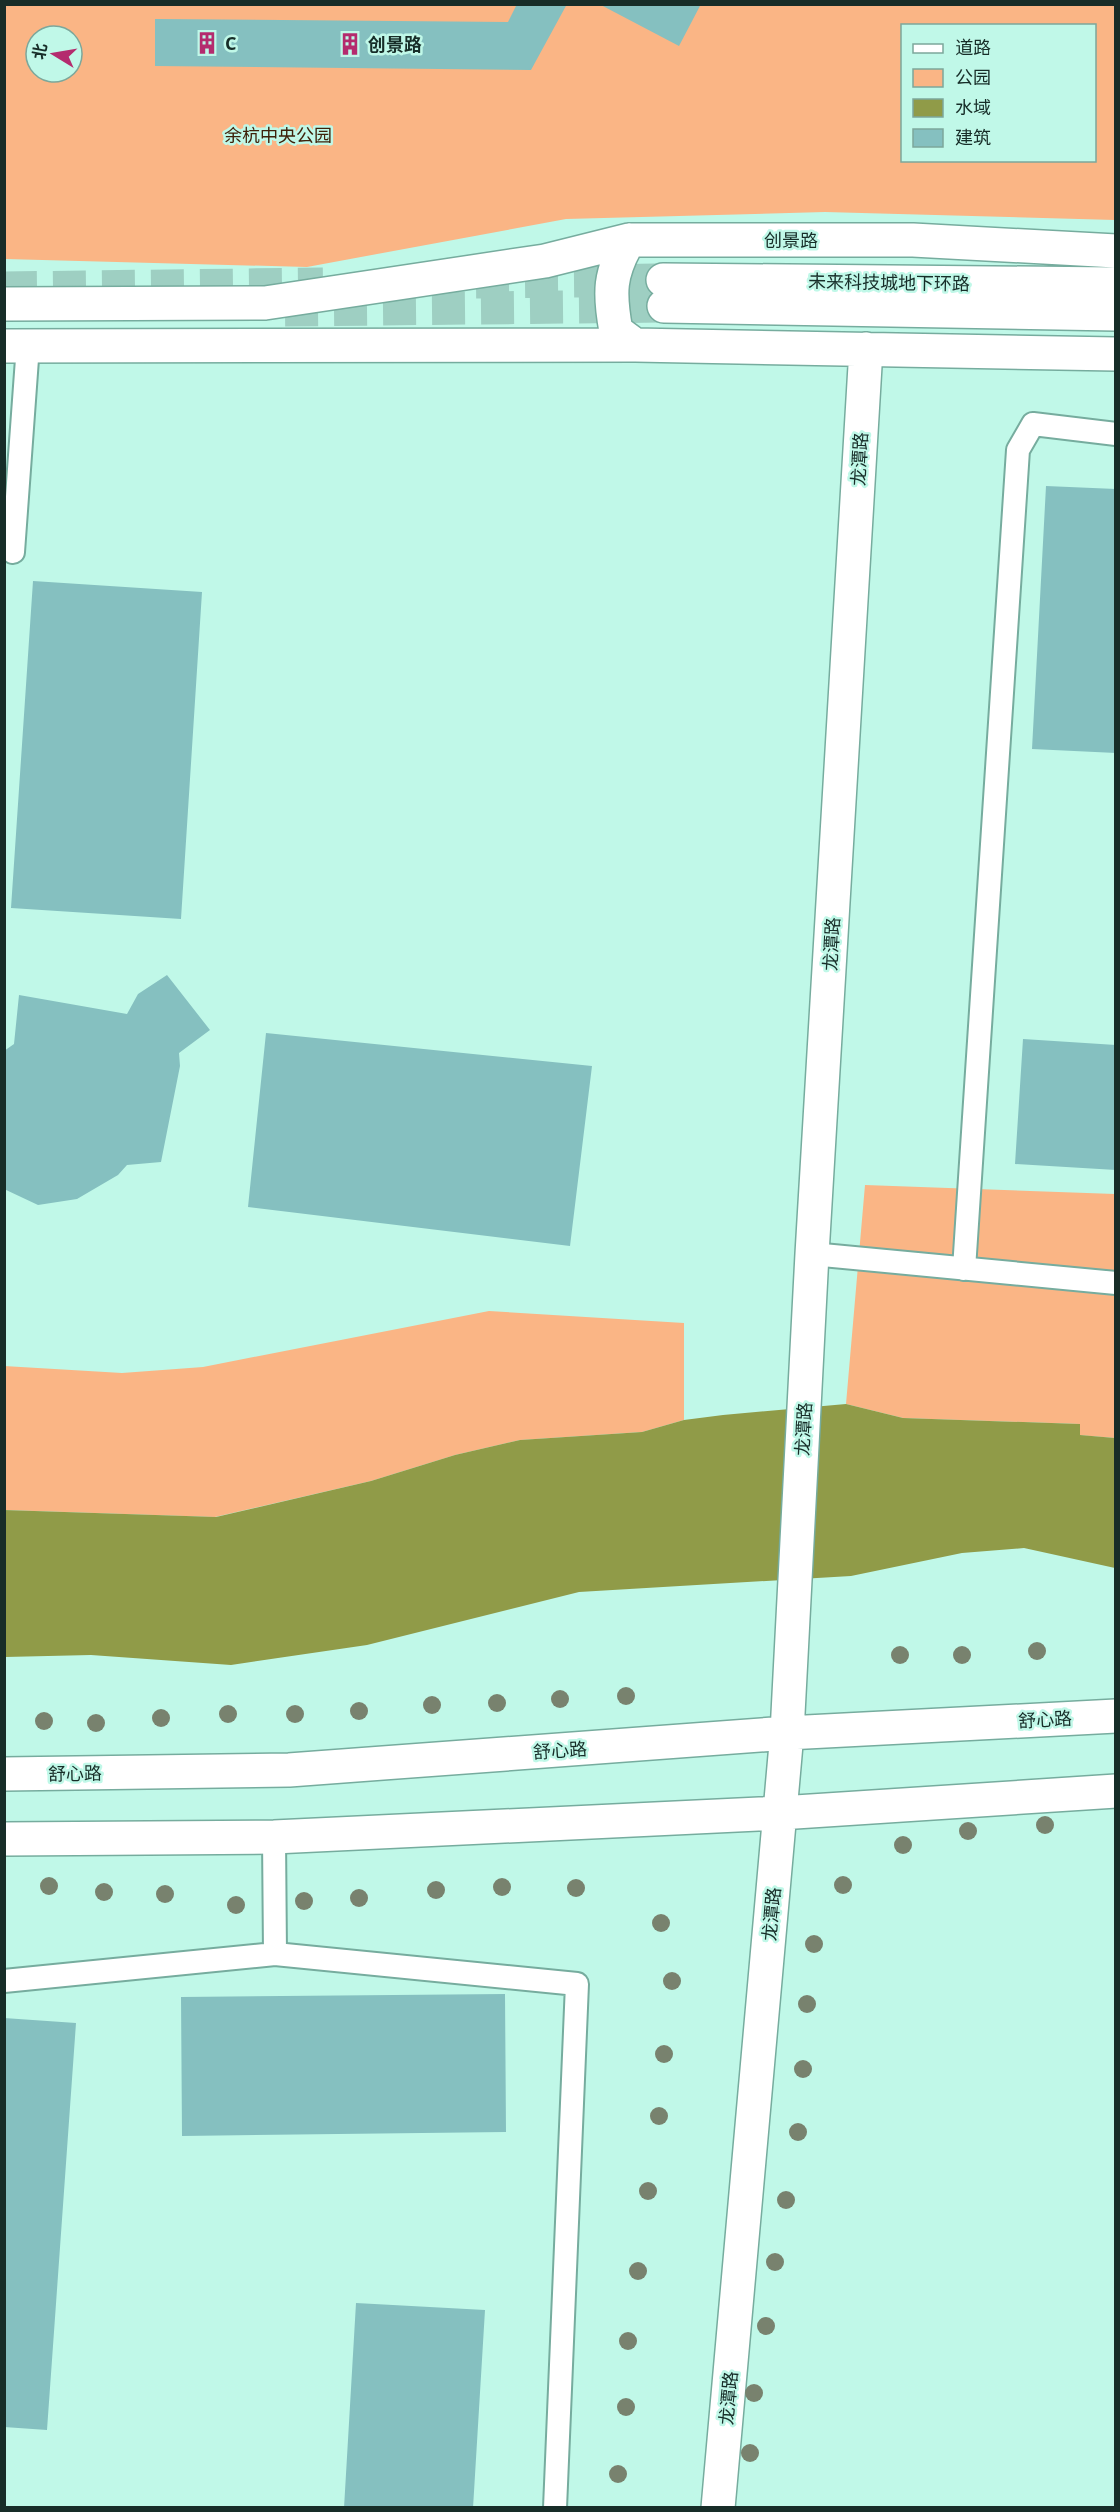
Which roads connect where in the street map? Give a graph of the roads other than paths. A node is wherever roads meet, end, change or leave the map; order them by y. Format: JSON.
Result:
{"nodes":[{"id":1,"x":629,"y":240,"type":"junction"},
{"id":2,"x":1116,"y":251,"type":"edge"},
{"id":3,"x":1116,"y":284,"type":"edge"},
{"id":4,"x":4,"y":304,"type":"edge"},
{"id":5,"x":1116,"y":314,"type":"edge"},
{"id":6,"x":635,"y":345,"type":"junction"},
{"id":7,"x":16,"y":346,"type":"edge"},
{"id":8,"x":866,"y":349,"type":"junction"},
{"id":9,"x":1116,"y":354,"type":"edge"},
{"id":10,"x":1116,"y":434,"type":"edge"},
{"id":11,"x":13,"y":552,"type":"dead end"},
{"id":12,"x":812,"y":1254,"type":"junction"},
{"id":13,"x":964,"y":1269,"type":"junction"},
{"id":14,"x":1116,"y":1283,"type":"edge"},
{"id":15,"x":1116,"y":1716,"type":"edge"},
{"id":16,"x":787,"y":1733,"type":"junction"},
{"id":17,"x":4,"y":1774,"type":"edge"},
{"id":18,"x":1116,"y":1791,"type":"edge"},
{"id":19,"x":780,"y":1813,"type":"junction"},
{"id":20,"x":274,"y":1837,"type":"junction"},
{"id":21,"x":4,"y":1839,"type":"edge"},
{"id":22,"x":275,"y":1954,"type":"junction"},
{"id":23,"x":4,"y":1981,"type":"edge"},
{"id":24,"x":555,"y":2508,"type":"edge"},
{"id":25,"x":718,"y":2508,"type":"edge"}],
"edges":[{"from":1,"to":2,"type":"street","name":"创景路"},
{"from":1,"to":4,"type":"street","name":"创景路"},
{"from":1,"to":6,"type":"street"},
{"from":3,"to":5,"type":"street","name":"未来科技城地下环路"},
{"from":6,"to":7,"type":"street"},
{"from":6,"to":8,"type":"street"},
{"from":7,"to":11,"type":"lane"},
{"from":8,"to":9,"type":"street"},
{"from":8,"to":12,"type":"street","name":"龙潭路"},
{"from":10,"to":13,"type":"lane"},
{"from":12,"to":13,"type":"lane"},
{"from":12,"to":16,"type":"street","name":"龙潭路"},
{"from":13,"to":14,"type":"lane"},
{"from":15,"to":16,"type":"street","name":"舒心路"},
{"from":16,"to":17,"type":"street","name":"舒心路"},
{"from":16,"to":19,"type":"street","name":"龙潭路"},
{"from":18,"to":19,"type":"street"},
{"from":19,"to":20,"type":"street"},
{"from":19,"to":25,"type":"street","name":"龙潭路"},
{"from":20,"to":21,"type":"street"},
{"from":20,"to":22,"type":"lane"},
{"from":22,"to":23,"type":"lane"},
{"from":22,"to":24,"type":"lane"}]}
